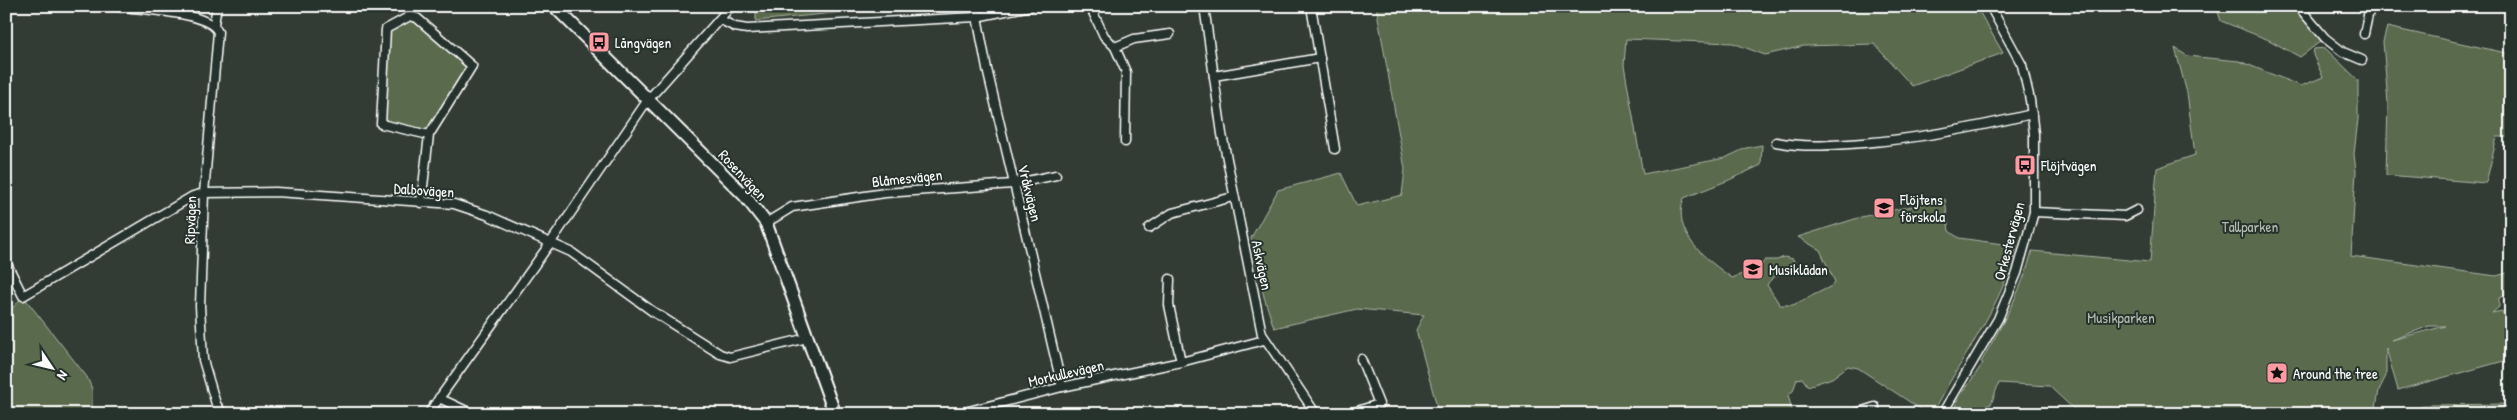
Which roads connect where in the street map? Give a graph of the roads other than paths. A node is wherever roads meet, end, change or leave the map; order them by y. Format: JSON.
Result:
{"nodes":[{"id":1,"x":112,"y":6,"type":"edge"},
{"id":2,"x":217,"y":6,"type":"edge"},
{"id":3,"x":554,"y":6,"type":"edge"},
{"id":4,"x":731,"y":6,"type":"edge"},
{"id":5,"x":975,"y":6,"type":"edge"},
{"id":6,"x":1031,"y":6,"type":"edge"},
{"id":7,"x":1090,"y":6,"type":"edge"},
{"id":8,"x":1204,"y":6,"type":"edge"},
{"id":9,"x":1311,"y":6,"type":"edge"},
{"id":10,"x":1990,"y":6,"type":"edge"},
{"id":11,"x":2298,"y":6,"type":"edge"},
{"id":12,"x":2370,"y":6,"type":"edge"},
{"id":13,"x":976,"y":17,"type":"junction"},
{"id":14,"x":721,"y":20,"type":"junction"},
{"id":15,"x":214,"y":24,"type":"junction"},
{"id":16,"x":1170,"y":34,"type":"dead end"},
{"id":17,"x":2364,"y":34,"type":"dead end"},
{"id":18,"x":1115,"y":47,"type":"junction"},
{"id":19,"x":1320,"y":58,"type":"junction"},
{"id":20,"x":2362,"y":60,"type":"dead end"},
{"id":21,"x":1214,"y":76,"type":"junction"},
{"id":22,"x":647,"y":101,"type":"junction"},
{"id":23,"x":2032,"y":114,"type":"junction"},
{"id":24,"x":429,"y":135,"type":"junction"},
{"id":25,"x":1125,"y":142,"type":"dead end"},
{"id":26,"x":1776,"y":142,"type":"dead end"},
{"id":27,"x":1335,"y":150,"type":"dead end"},
{"id":28,"x":1056,"y":175,"type":"dead end"},
{"id":29,"x":1013,"y":184,"type":"junction"},
{"id":30,"x":204,"y":192,"type":"junction"},
{"id":31,"x":1233,"y":197,"type":"junction"},
{"id":32,"x":421,"y":203,"type":"junction"},
{"id":33,"x":2137,"y":210,"type":"dead end"},
{"id":34,"x":2034,"y":212,"type":"junction"},
{"id":35,"x":766,"y":223,"type":"junction"},
{"id":36,"x":1149,"y":228,"type":"dead end"},
{"id":37,"x":551,"y":242,"type":"junction"},
{"id":38,"x":6,"y":262,"type":"edge"},
{"id":39,"x":1170,"y":279,"type":"dead end"},
{"id":40,"x":807,"y":338,"type":"junction"},
{"id":41,"x":1264,"y":340,"type":"junction"},
{"id":42,"x":1362,"y":359,"type":"dead end"},
{"id":43,"x":1181,"y":362,"type":"junction"},
{"id":44,"x":1062,"y":387,"type":"junction"},
{"id":45,"x":439,"y":398,"type":"junction"},
{"id":46,"x":223,"y":414,"type":"edge"},
{"id":47,"x":428,"y":414,"type":"edge"},
{"id":48,"x":473,"y":414,"type":"edge"},
{"id":49,"x":835,"y":414,"type":"edge"},
{"id":50,"x":957,"y":414,"type":"edge"},
{"id":51,"x":1316,"y":414,"type":"edge"},
{"id":52,"x":1348,"y":414,"type":"edge"},
{"id":53,"x":1853,"y":414,"type":"edge"},
{"id":54,"x":1874,"y":414,"type":"edge"},
{"id":55,"x":1942,"y":414,"type":"edge"}],
"edges":[{"from":1,"to":15,"type":"street"},
{"from":2,"to":15,"type":"street","name":"Ripvägen"},
{"from":3,"to":22,"type":"street","name":"Rosenvägen"},
{"from":4,"to":14,"type":"street"},
{"from":5,"to":13,"type":"street","name":"Vråkvägen"},
{"from":6,"to":13,"type":"street"},
{"from":7,"to":18,"type":"street"},
{"from":8,"to":21,"type":"street","name":"Askvägen"},
{"from":9,"to":19,"type":"street"},
{"from":10,"to":23,"type":"street","name":"Orkestervägen"},
{"from":11,"to":20,"type":"street"},
{"from":12,"to":17,"type":"street"},
{"from":13,"to":14,"type":"street"},
{"from":13,"to":29,"type":"street","name":"Vråkvägen"},
{"from":14,"to":22,"type":"street"},
{"from":15,"to":30,"type":"street","name":"Ripvägen"},
{"from":16,"to":18,"type":"street"},
{"from":18,"to":25,"type":"street"},
{"from":19,"to":21,"type":"street"},
{"from":19,"to":27,"type":"street"},
{"from":21,"to":31,"type":"street","name":"Askvägen"},
{"from":22,"to":35,"type":"street","name":"Rosenvägen"},
{"from":22,"to":37,"type":"street"},
{"from":23,"to":26,"type":"street"},
{"from":23,"to":34,"type":"street","name":"Orkestervägen"},
{"from":24,"to":24,"type":"street"},
{"from":24,"to":32,"type":"street"},
{"from":28,"to":29,"type":"street","name":"Blåmesvägen"},
{"from":29,"to":35,"type":"street","name":"Blåmesvägen"},
{"from":29,"to":44,"type":"street","name":"Vråkvägen"},
{"from":30,"to":32,"type":"street","name":"Dalbovägen"},
{"from":30,"to":38,"type":"street","name":"Dalbovägen"},
{"from":30,"to":46,"type":"street","name":"Ripvägen"},
{"from":31,"to":36,"type":"street"},
{"from":31,"to":41,"type":"street","name":"Askvägen"},
{"from":32,"to":37,"type":"street","name":"Dalbovägen"},
{"from":33,"to":34,"type":"street"},
{"from":34,"to":55,"type":"street","name":"Orkestervägen"},
{"from":35,"to":40,"type":"street","name":"Rosenvägen"},
{"from":37,"to":40,"type":"street","name":"Dalbovägen"},
{"from":37,"to":45,"type":"street"},
{"from":39,"to":43,"type":"street"},
{"from":40,"to":49,"type":"street","name":"Rosenvägen"},
{"from":41,"to":43,"type":"street","name":"Morkullevägen"},
{"from":41,"to":51,"type":"street"},
{"from":42,"to":52,"type":"street"},
{"from":43,"to":44,"type":"street","name":"Morkullevägen"},
{"from":44,"to":50,"type":"street","name":"Morkullevägen"},
{"from":45,"to":47,"type":"street"},
{"from":45,"to":48,"type":"street"},
{"from":53,"to":54,"type":"street"}]}
